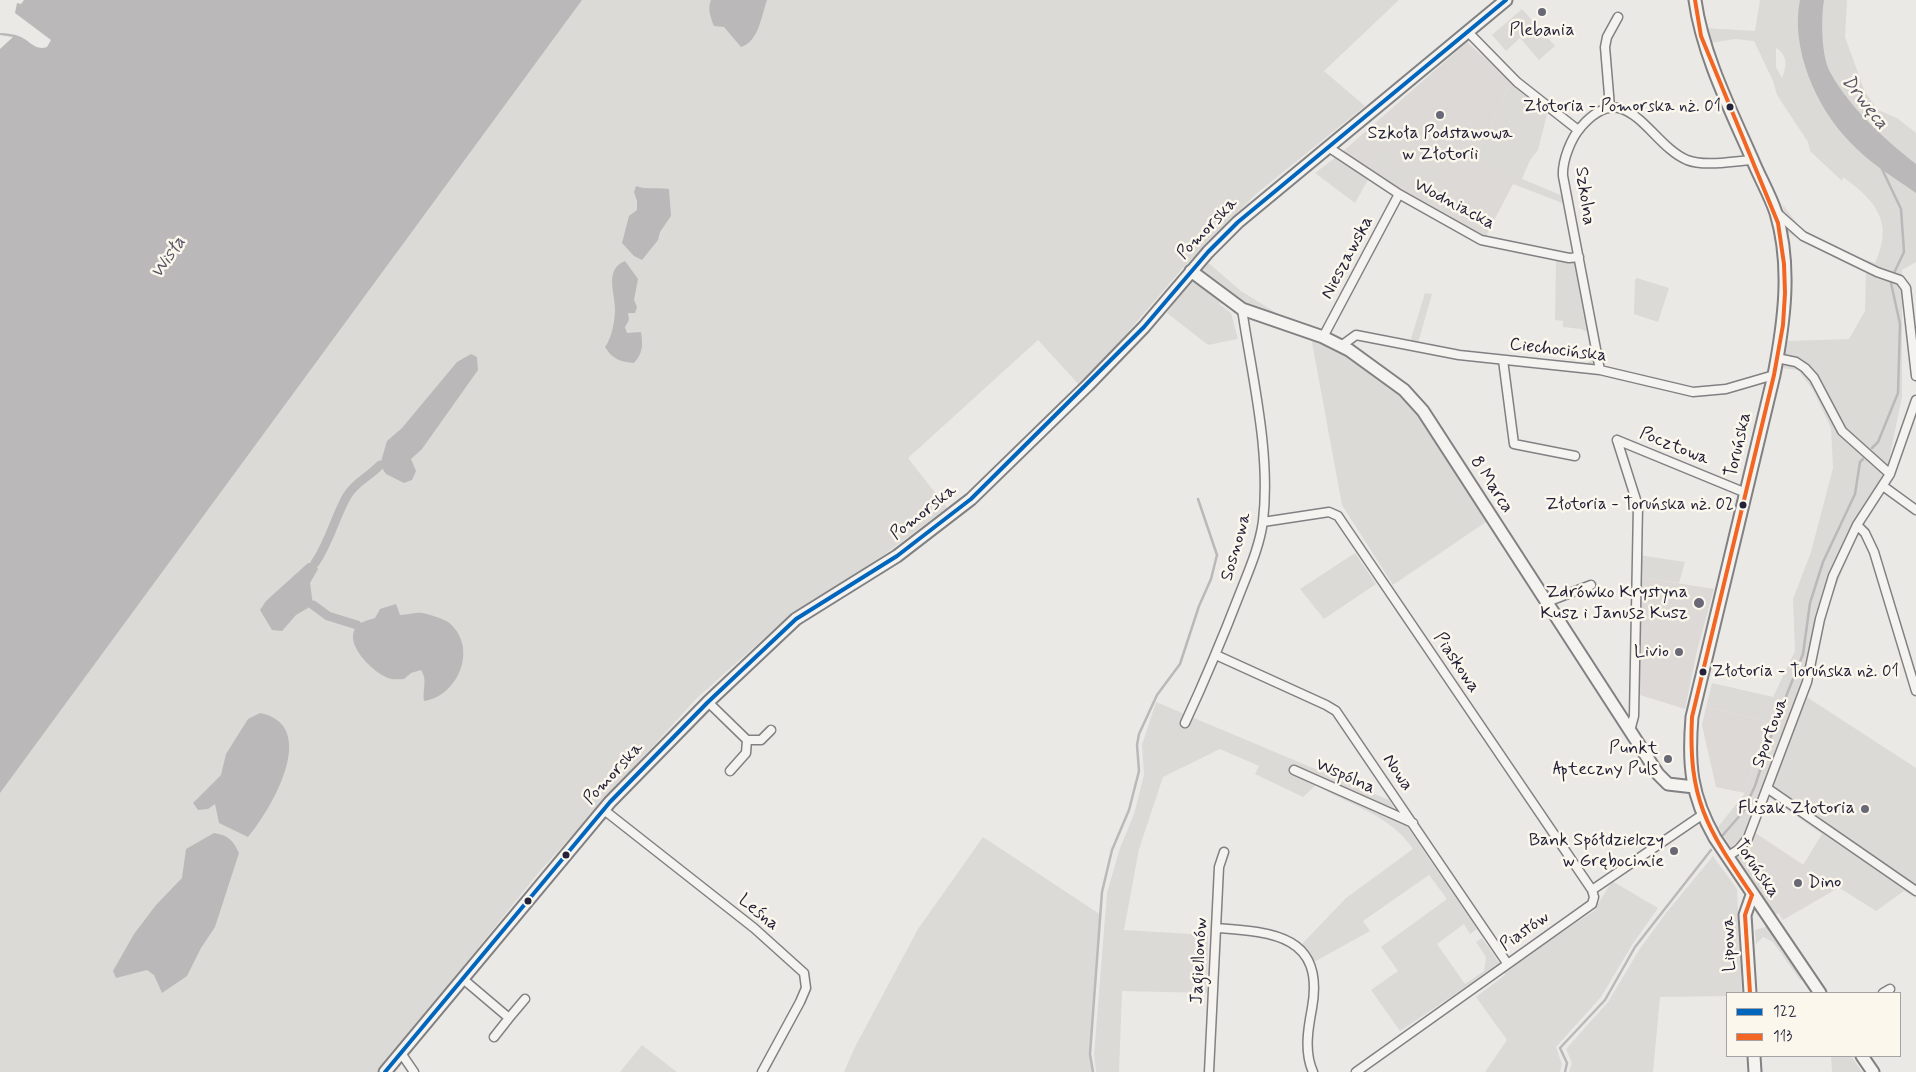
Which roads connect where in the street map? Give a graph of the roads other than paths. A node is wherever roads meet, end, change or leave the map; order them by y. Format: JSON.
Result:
{"nodes":[{"id":1,"x":1506,"y":0,"type":"edge"},
{"id":2,"x":1695,"y":0,"type":"edge"},
{"id":3,"x":1618,"y":17,"type":"dead end"},
{"id":4,"x":1468,"y":32,"type":"junction"},
{"id":5,"x":1610,"y":106,"type":"junction"},
{"id":6,"x":1578,"y":130,"type":"junction"},
{"id":7,"x":1328,"y":147,"type":"junction"},
{"id":8,"x":1752,"y":160,"type":"junction"},
{"id":9,"x":1400,"y":194,"type":"junction"},
{"id":10,"x":1776,"y":212,"type":"junction"},
{"id":11,"x":1579,"y":257,"type":"junction"},
{"id":12,"x":1191,"y":271,"type":"junction"},
{"id":13,"x":1242,"y":309,"type":"junction"},
{"id":14,"x":1323,"y":337,"type":"junction"},
{"id":15,"x":1341,"y":346,"type":"junction"},
{"id":16,"x":1777,"y":358,"type":"junction"},
{"id":17,"x":1503,"y":360,"type":"junction"},
{"id":18,"x":1600,"y":370,"type":"junction"},
{"id":19,"x":1774,"y":376,"type":"junction"},
{"id":20,"x":1916,"y":376,"type":"edge"},
{"id":21,"x":1916,"y":400,"type":"edge"},
{"id":22,"x":1575,"y":456,"type":"dead end"},
{"id":23,"x":1890,"y":474,"type":"junction"},
{"id":24,"x":1883,"y":486,"type":"junction"},
{"id":25,"x":1746,"y":493,"type":"junction"},
{"id":26,"x":1916,"y":510,"type":"edge"},
{"id":27,"x":1263,"y":522,"type":"junction"},
{"id":28,"x":1857,"y":526,"type":"junction"},
{"id":29,"x":1590,"y":585,"type":"dead end"},
{"id":30,"x":1547,"y":602,"type":"junction"},
{"id":31,"x":1216,"y":655,"type":"junction"},
{"id":32,"x":1916,"y":691,"type":"edge"},
{"id":33,"x":708,"y":702,"type":"junction"},
{"id":34,"x":1185,"y":723,"type":"dead end"},
{"id":35,"x":772,"y":730,"type":"dead end"},
{"id":36,"x":1630,"y":731,"type":"junction"},
{"id":37,"x":747,"y":740,"type":"junction"},
{"id":38,"x":1294,"y":770,"type":"dead end"},
{"id":39,"x":730,"y":771,"type":"dead end"},
{"id":40,"x":1694,"y":787,"type":"junction"},
{"id":41,"x":1767,"y":788,"type":"junction"},
{"id":42,"x":604,"y":810,"type":"junction"},
{"id":43,"x":1702,"y":815,"type":"junction"},
{"id":44,"x":1412,"y":823,"type":"junction"},
{"id":45,"x":1224,"y":852,"type":"dead end"},
{"id":46,"x":1727,"y":858,"type":"junction"},
{"id":47,"x":1592,"y":890,"type":"junction"},
{"id":48,"x":1916,"y":891,"type":"edge"},
{"id":49,"x":1752,"y":895,"type":"junction"},
{"id":50,"x":1217,"y":928,"type":"junction"},
{"id":51,"x":1507,"y":963,"type":"junction"},
{"id":52,"x":463,"y":979,"type":"junction"},
{"id":53,"x":1750,"y":992,"type":"edge"},
{"id":54,"x":1819,"y":992,"type":"edge"},
{"id":55,"x":525,"y":999,"type":"dead end"},
{"id":56,"x":509,"y":1018,"type":"junction"},
{"id":57,"x":494,"y":1037,"type":"dead end"},
{"id":58,"x":401,"y":1053,"type":"junction"},
{"id":59,"x":1754,"y":1057,"type":"edge"},
{"id":60,"x":1863,"y":1057,"type":"edge"},
{"id":61,"x":385,"y":1072,"type":"edge"},
{"id":62,"x":414,"y":1072,"type":"edge"},
{"id":63,"x":762,"y":1072,"type":"edge"},
{"id":64,"x":1209,"y":1072,"type":"edge"},
{"id":65,"x":1313,"y":1072,"type":"edge"},
{"id":66,"x":1356,"y":1072,"type":"edge"},
{"id":67,"x":1754,"y":1072,"type":"edge"},
{"id":68,"x":1873,"y":1072,"type":"edge"}],
"edges":[{"from":1,"to":4,"type":"main road","name":"Pomorska"},
{"from":2,"to":8,"type":"main road","name":"Toruńska"},
{"from":3,"to":5,"type":"street"},
{"from":4,"to":6,"type":"street"},
{"from":4,"to":7,"type":"main road","name":"Pomorska"},
{"from":5,"to":6,"type":"street","name":"Szkolna"},
{"from":5,"to":8,"type":"street"},
{"from":6,"to":11,"type":"street","name":"Szkolna"},
{"from":7,"to":9,"type":"street","name":"Wodniacka"},
{"from":7,"to":12,"type":"main road","name":"Pomorska"},
{"from":8,"to":10,"type":"main road","name":"Toruńska"},
{"from":9,"to":11,"type":"street","name":"Wodniacka"},
{"from":9,"to":14,"type":"street","name":"Nieszawska"},
{"from":10,"to":16,"type":"main road","name":"Toruńska"},
{"from":10,"to":20,"type":"street"},
{"from":11,"to":18,"type":"street","name":"Szkolna"},
{"from":12,"to":13,"type":"main road","name":"8 Marca"},
{"from":12,"to":33,"type":"main road","name":"Pomorska"},
{"from":13,"to":14,"type":"main road","name":"8 Marca"},
{"from":13,"to":27,"type":"street","name":"Sosnowa"},
{"from":14,"to":15,"type":"main road","name":"8 Marca"},
{"from":15,"to":17,"type":"street","name":"Ciechocińska"},
{"from":15,"to":30,"type":"main road","name":"8 Marca"},
{"from":16,"to":19,"type":"main road","name":"Toruńska"},
{"from":16,"to":23,"type":"street"},
{"from":17,"to":18,"type":"street","name":"Ciechocińska"},
{"from":17,"to":22,"type":"street"},
{"from":18,"to":19,"type":"street","name":"Ciechocińska"},
{"from":19,"to":25,"type":"main road","name":"Toruńska"},
{"from":21,"to":23,"type":"street","name":"Sportowa"},
{"from":23,"to":24,"type":"street","name":"Sportowa"},
{"from":24,"to":26,"type":"street"},
{"from":24,"to":28,"type":"street","name":"Sportowa"},
{"from":25,"to":36,"type":"street","name":"Pocztowa"},
{"from":25,"to":40,"type":"main road","name":"Toruńska"},
{"from":27,"to":31,"type":"street","name":"Sosnowa"},
{"from":27,"to":47,"type":"street","name":"Piaskowa"},
{"from":28,"to":32,"type":"street"},
{"from":28,"to":41,"type":"street","name":"Sportowa"},
{"from":29,"to":30,"type":"street"},
{"from":30,"to":36,"type":"main road","name":"8 Marca"},
{"from":31,"to":34,"type":"street","name":"Sosnowa"},
{"from":31,"to":44,"type":"street","name":"Nowa"},
{"from":33,"to":37,"type":"street"},
{"from":33,"to":42,"type":"main road","name":"Pomorska"},
{"from":35,"to":37,"type":"street"},
{"from":36,"to":40,"type":"main road","name":"8 Marca"},
{"from":37,"to":39,"type":"street"},
{"from":38,"to":44,"type":"street","name":"Wspólna"},
{"from":40,"to":43,"type":"main road","name":"Toruńska"},
{"from":41,"to":46,"type":"street","name":"Sportowa"},
{"from":41,"to":48,"type":"street"},
{"from":42,"to":52,"type":"main road","name":"Pomorska"},
{"from":42,"to":63,"type":"street","name":"Leśna"},
{"from":43,"to":46,"type":"main road","name":"Toruńska"},
{"from":43,"to":47,"type":"street"},
{"from":44,"to":51,"type":"street","name":"Nowa"},
{"from":45,"to":50,"type":"street","name":"Jagiellonów"},
{"from":46,"to":49,"type":"main road","name":"Toruńska"},
{"from":47,"to":51,"type":"street","name":"Piastów"},
{"from":49,"to":53,"type":"main road","name":"Lipowa"},
{"from":49,"to":54,"type":"main road","name":"Toruńska"},
{"from":50,"to":64,"type":"street","name":"Jagiellonów"},
{"from":50,"to":65,"type":"street"},
{"from":51,"to":66,"type":"street","name":"Piastów"},
{"from":52,"to":56,"type":"street"},
{"from":52,"to":58,"type":"main road","name":"Pomorska"},
{"from":55,"to":56,"type":"street"},
{"from":56,"to":57,"type":"street"},
{"from":58,"to":61,"type":"main road","name":"Pomorska"},
{"from":58,"to":62,"type":"street"},
{"from":59,"to":67,"type":"main road"},
{"from":60,"to":68,"type":"main road"}]}
